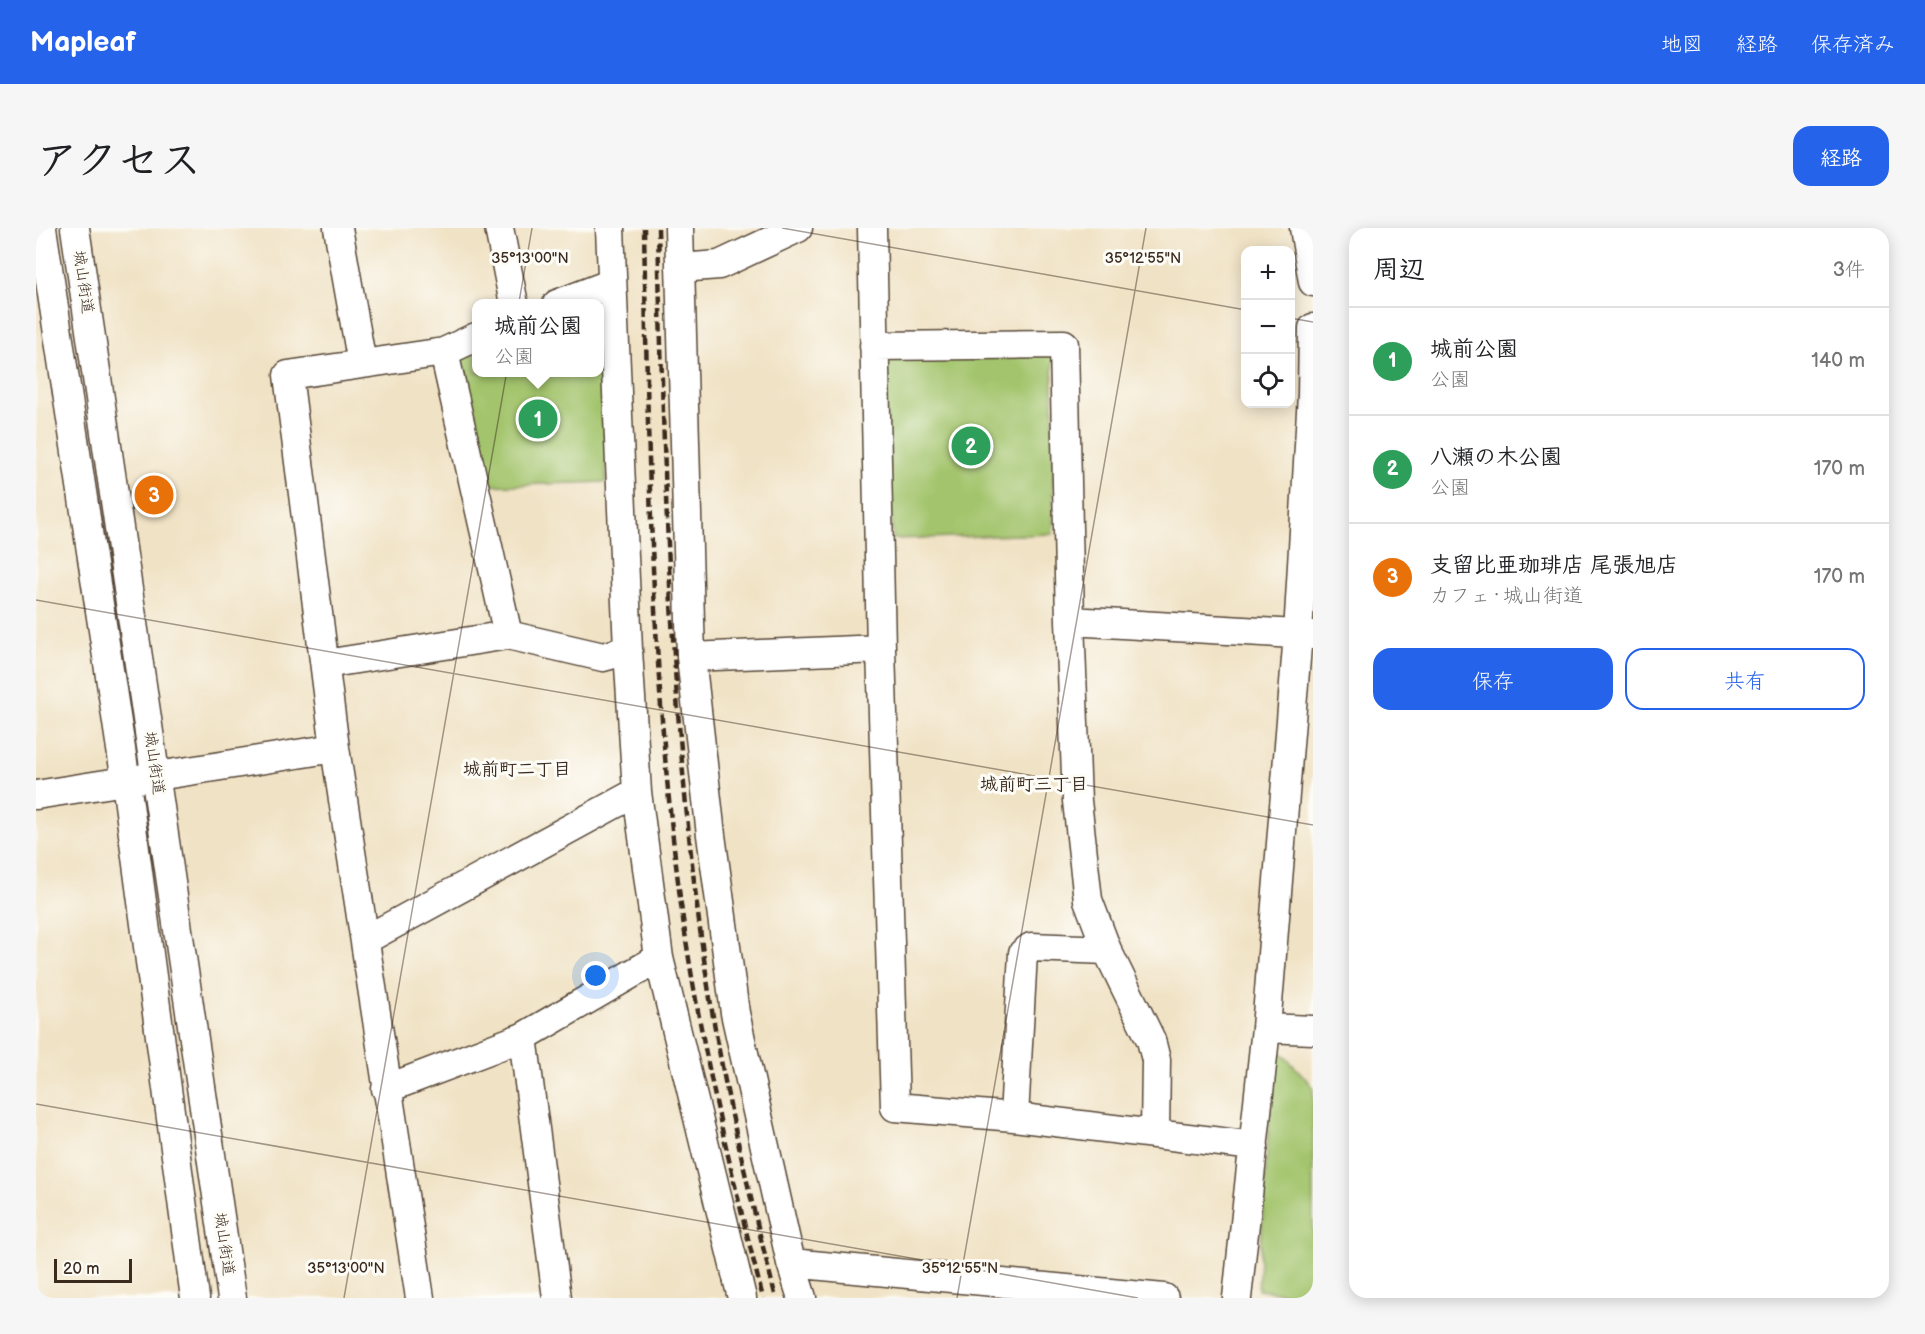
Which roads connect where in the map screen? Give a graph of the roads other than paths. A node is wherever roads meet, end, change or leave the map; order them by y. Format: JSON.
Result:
{"nodes":[{"id":1,"x":42,"y":228,"type":"edge"},
{"id":2,"x":75,"y":228,"type":"edge"},
{"id":3,"x":338,"y":228,"type":"edge"},
{"id":4,"x":499,"y":228,"type":"edge"},
{"id":5,"x":610,"y":228,"type":"edge"},
{"id":6,"x":679,"y":228,"type":"edge"},
{"id":7,"x":798,"y":228,"type":"edge"},
{"id":8,"x":872,"y":228,"type":"edge"},
{"id":9,"x":1304,"y":228,"type":"edge"},
{"id":10,"x":680,"y":268,"type":"junction"},
{"id":11,"x":612,"y":282,"type":"junction"},
{"id":12,"x":1313,"y":282,"type":"edge"},
{"id":13,"x":513,"y":299,"type":"edge"},
{"id":14,"x":567,"y":299,"type":"edge"},
{"id":15,"x":1313,"y":328,"type":"edge"},
{"id":16,"x":472,"y":339,"type":"edge"},
{"id":17,"x":874,"y":346,"type":"junction"},
{"id":18,"x":444,"y":352,"type":"junction"},
{"id":19,"x":362,"y":364,"type":"junction"},
{"id":20,"x":1070,"y":621,"type":"junction"},
{"id":21,"x":1305,"y":634,"type":"edge"},
{"id":22,"x":508,"y":635,"type":"junction"},
{"id":23,"x":881,"y":649,"type":"junction"},
{"id":24,"x":628,"y":651,"type":"junction"},
{"id":25,"x":691,"y":657,"type":"junction"},
{"id":26,"x":324,"y":664,"type":"junction"},
{"id":27,"x":335,"y":748,"type":"junction"},
{"id":28,"x":156,"y":777,"type":"junction"},
{"id":29,"x":126,"y":782,"type":"junction"},
{"id":30,"x":637,"y":792,"type":"junction"},
{"id":31,"x":36,"y":795,"type":"edge"},
{"id":32,"x":365,"y":940,"type":"junction"},
{"id":33,"x":1107,"y":950,"type":"junction"},
{"id":34,"x":659,"y":958,"type":"junction"},
{"id":35,"x":1266,"y":1028,"type":"junction"},
{"id":36,"x":1313,"y":1030,"type":"edge"},
{"id":37,"x":523,"y":1037,"type":"junction"},
{"id":38,"x":386,"y":1089,"type":"junction"},
{"id":39,"x":1014,"y":1117,"type":"junction"},
{"id":40,"x":1155,"y":1134,"type":"junction"},
{"id":41,"x":1254,"y":1146,"type":"junction"},
{"id":42,"x":791,"y":1263,"type":"junction"},
{"id":43,"x":195,"y":1298,"type":"edge"},
{"id":44,"x":232,"y":1298,"type":"edge"},
{"id":45,"x":420,"y":1298,"type":"edge"},
{"id":46,"x":557,"y":1298,"type":"edge"},
{"id":47,"x":742,"y":1298,"type":"edge"},
{"id":48,"x":802,"y":1298,"type":"edge"},
{"id":49,"x":1164,"y":1298,"type":"edge"},
{"id":50,"x":1237,"y":1298,"type":"edge"}],
"edges":[{"from":1,"to":29,"type":"street","name":"城山街道"},
{"from":2,"to":28,"type":"street","name":"城山街道"},
{"from":3,"to":19,"type":"street"},
{"from":4,"to":13,"type":"street"},
{"from":5,"to":11,"type":"street"},
{"from":6,"to":10,"type":"street"},
{"from":7,"to":10,"type":"street"},
{"from":8,"to":17,"type":"street"},
{"from":9,"to":12,"type":"street"},
{"from":10,"to":25,"type":"street"},
{"from":11,"to":14,"type":"street"},
{"from":11,"to":24,"type":"street"},
{"from":15,"to":21,"type":"street"},
{"from":16,"to":18,"type":"street"},
{"from":17,"to":20,"type":"street"},
{"from":17,"to":23,"type":"street"},
{"from":18,"to":19,"type":"street"},
{"from":18,"to":22,"type":"street"},
{"from":19,"to":26,"type":"street"},
{"from":20,"to":21,"type":"street"},
{"from":20,"to":33,"type":"street"},
{"from":21,"to":35,"type":"street"},
{"from":22,"to":24,"type":"street"},
{"from":22,"to":26,"type":"street"},
{"from":23,"to":25,"type":"street"},
{"from":23,"to":39,"type":"street"},
{"from":24,"to":30,"type":"street"},
{"from":25,"to":42,"type":"street"},
{"from":26,"to":27,"type":"street"},
{"from":27,"to":28,"type":"street"},
{"from":27,"to":32,"type":"street"},
{"from":28,"to":29,"type":"street"},
{"from":28,"to":44,"type":"street","name":"城山街道"},
{"from":29,"to":31,"type":"street"},
{"from":29,"to":43,"type":"street","name":"城山街道"},
{"from":30,"to":32,"type":"street"},
{"from":30,"to":34,"type":"street"},
{"from":32,"to":38,"type":"street"},
{"from":33,"to":39,"type":"street"},
{"from":33,"to":40,"type":"street"},
{"from":34,"to":37,"type":"street"},
{"from":34,"to":47,"type":"street"},
{"from":35,"to":36,"type":"street"},
{"from":35,"to":41,"type":"street"},
{"from":37,"to":38,"type":"street"},
{"from":37,"to":46,"type":"street"},
{"from":38,"to":45,"type":"street"},
{"from":39,"to":40,"type":"street"},
{"from":40,"to":41,"type":"street"},
{"from":41,"to":50,"type":"street"},
{"from":42,"to":48,"type":"street"},
{"from":42,"to":49,"type":"street"}]}
